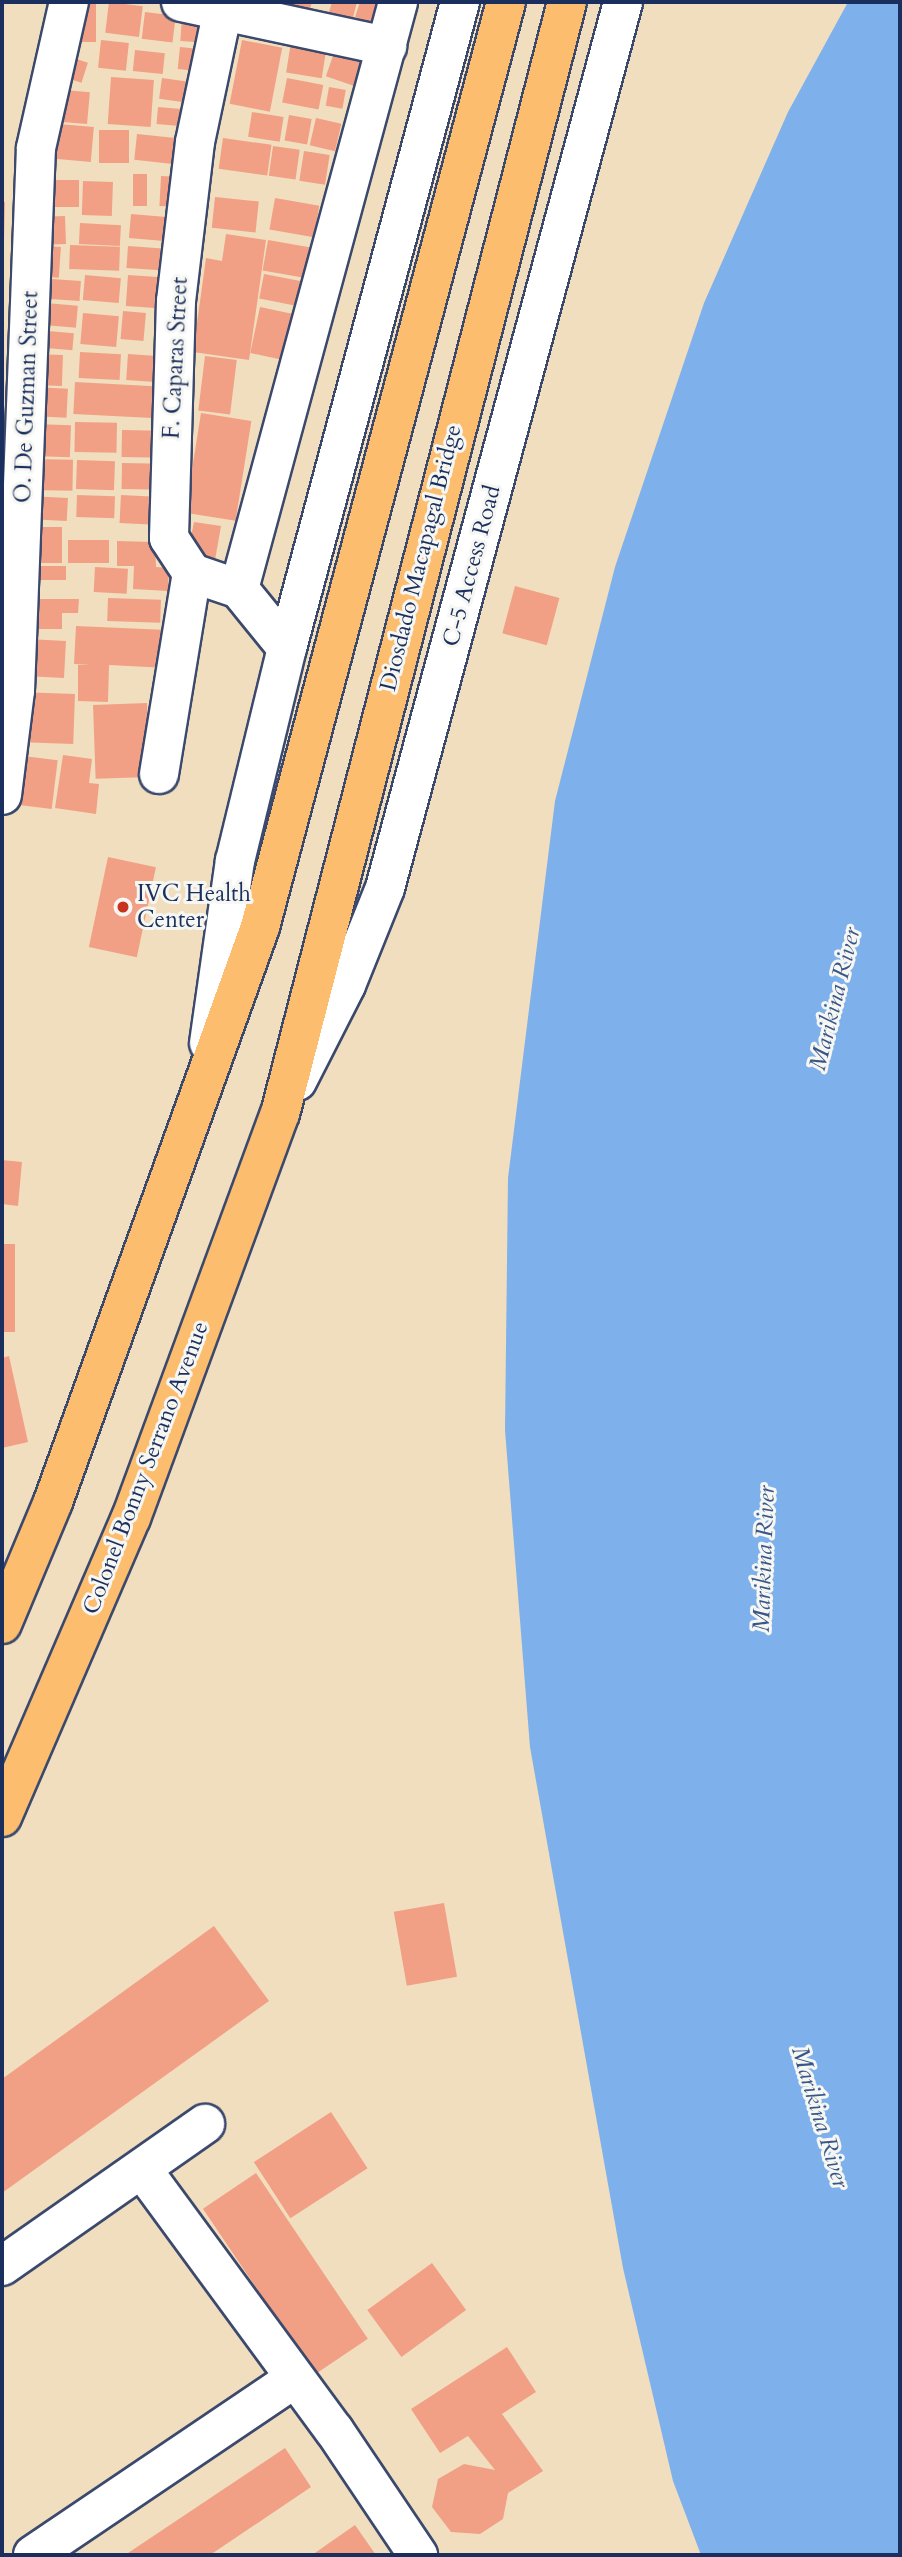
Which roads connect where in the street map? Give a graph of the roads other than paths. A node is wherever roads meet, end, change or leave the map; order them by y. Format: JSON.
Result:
{"nodes":[{"id":1,"x":69,"y":2,"type":"edge"},
{"id":2,"x":181,"y":2,"type":"edge"},
{"id":3,"x":398,"y":2,"type":"edge"},
{"id":4,"x":460,"y":2,"type":"edge"},
{"id":5,"x":506,"y":2,"type":"edge"},
{"id":6,"x":566,"y":2,"type":"edge"},
{"id":7,"x":623,"y":2,"type":"edge"},
{"id":8,"x":222,"y":14,"type":"junction"},
{"id":9,"x":387,"y":46,"type":"junction"},
{"id":10,"x":192,"y":573,"type":"junction"},
{"id":11,"x":239,"y":589,"type":"junction"},
{"id":12,"x":287,"y":648,"type":"junction"},
{"id":13,"x":159,"y":774,"type":"dead end"},
{"id":14,"x":2,"y":795,"type":"edge"},
{"id":15,"x":201,"y":1101,"type":"junction"},
{"id":16,"x":280,"y":1114,"type":"junction"},
{"id":17,"x":2,"y":1624,"type":"edge"},
{"id":18,"x":2,"y":1817,"type":"edge"},
{"id":19,"x":205,"y":2124,"type":"dead end"},
{"id":20,"x":142,"y":2169,"type":"junction"},
{"id":21,"x":2,"y":2266,"type":"edge"},
{"id":22,"x":295,"y":2378,"type":"junction"},
{"id":23,"x":33,"y":2555,"type":"edge"},
{"id":24,"x":418,"y":2555,"type":"edge"}],
"edges":[{"from":1,"to":14,"type":"street","name":"O. De Guzman Street"},
{"from":2,"to":8,"type":"street"},
{"from":3,"to":9,"type":"street"},
{"from":4,"to":12,"type":"street"},
{"from":5,"to":15,"type":"main road"},
{"from":6,"to":16,"type":"main road","name":"Diosdado Macapagal Bridge"},
{"from":7,"to":16,"type":"street","name":"C-5 Access Road"},
{"from":8,"to":9,"type":"street"},
{"from":8,"to":10,"type":"street","name":"F. Caparas Street"},
{"from":9,"to":11,"type":"street"},
{"from":10,"to":11,"type":"street"},
{"from":10,"to":13,"type":"street"},
{"from":11,"to":12,"type":"street"},
{"from":12,"to":15,"type":"street"},
{"from":15,"to":17,"type":"main road"},
{"from":16,"to":18,"type":"main road","name":"Colonel Bonny Serrano Avenue"},
{"from":19,"to":20,"type":"street"},
{"from":20,"to":21,"type":"street"},
{"from":20,"to":22,"type":"street"},
{"from":22,"to":23,"type":"street"},
{"from":22,"to":24,"type":"street"}]}
